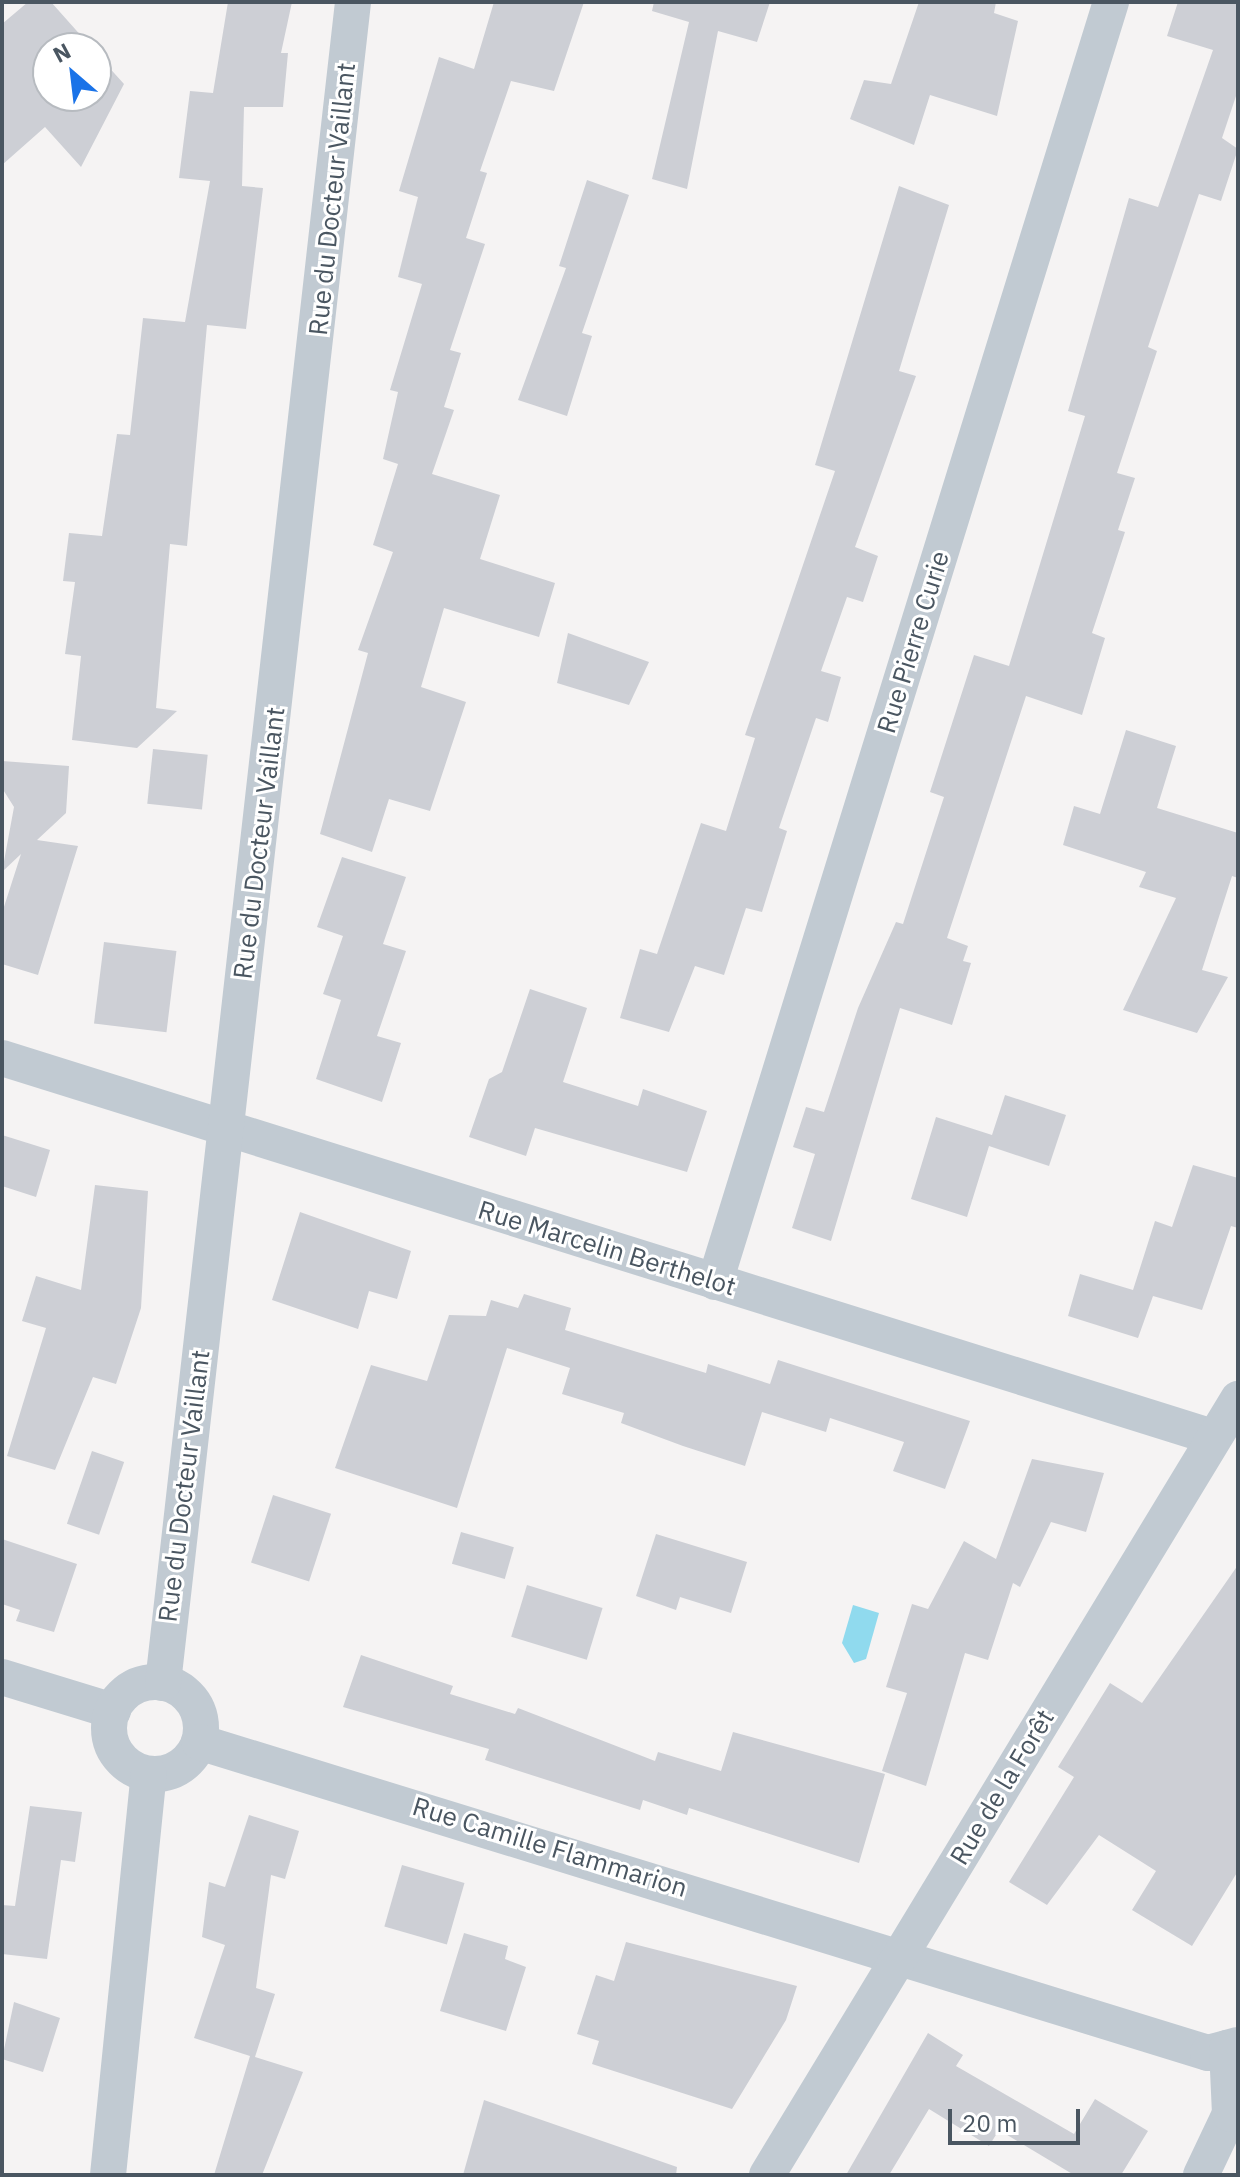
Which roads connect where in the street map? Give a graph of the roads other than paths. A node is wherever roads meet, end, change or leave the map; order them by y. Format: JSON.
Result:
{"nodes":[{"id":1,"x":353,"y":2,"type":"edge"},
{"id":2,"x":1111,"y":2,"type":"edge"},
{"id":3,"x":2,"y":1058,"type":"edge"},
{"id":4,"x":226,"y":1126,"type":"junction"},
{"id":5,"x":715,"y":1282,"type":"junction"},
{"id":6,"x":1238,"y":1399,"type":"edge"},
{"id":7,"x":1213,"y":1437,"type":"junction"},
{"id":8,"x":2,"y":1677,"type":"edge"},
{"id":9,"x":163,"y":1683,"type":"junction"},
{"id":10,"x":113,"y":1711,"type":"junction"},
{"id":11,"x":199,"y":1742,"type":"junction"},
{"id":12,"x":149,"y":1774,"type":"junction"},
{"id":13,"x":901,"y":1955,"type":"junction"},
{"id":14,"x":1233,"y":2046,"type":"edge"},
{"id":15,"x":108,"y":2175,"type":"edge"},
{"id":16,"x":767,"y":2175,"type":"edge"},
{"id":17,"x":1201,"y":2175,"type":"edge"}],
"edges":[{"from":1,"to":4,"type":"street","name":"Rue du Docteur Vaillant"},
{"from":2,"to":5,"type":"street","name":"Rue Pierre Curie"},
{"from":3,"to":4,"type":"street","name":"Rue Marcelin Berthelot"},
{"from":4,"to":5,"type":"street","name":"Rue Marcelin Berthelot"},
{"from":4,"to":9,"type":"street","name":"Rue du Docteur Vaillant"},
{"from":5,"to":7,"type":"street","name":"Rue Marcelin Berthelot"},
{"from":6,"to":7,"type":"street","name":"Rue de la Forêt"},
{"from":7,"to":13,"type":"street","name":"Rue de la Forêt"},
{"from":8,"to":10,"type":"street"},
{"from":9,"to":10,"type":"street"},
{"from":9,"to":11,"type":"street"},
{"from":10,"to":12,"type":"street"},
{"from":11,"to":12,"type":"street"},
{"from":11,"to":13,"type":"street","name":"Rue Camille Flammarion"},
{"from":12,"to":15,"type":"street"},
{"from":13,"to":14,"type":"street","name":"Rue Camille Flammarion"},
{"from":13,"to":16,"type":"street","name":"Rue de la Forêt"},
{"from":14,"to":17,"type":"street"}]}
